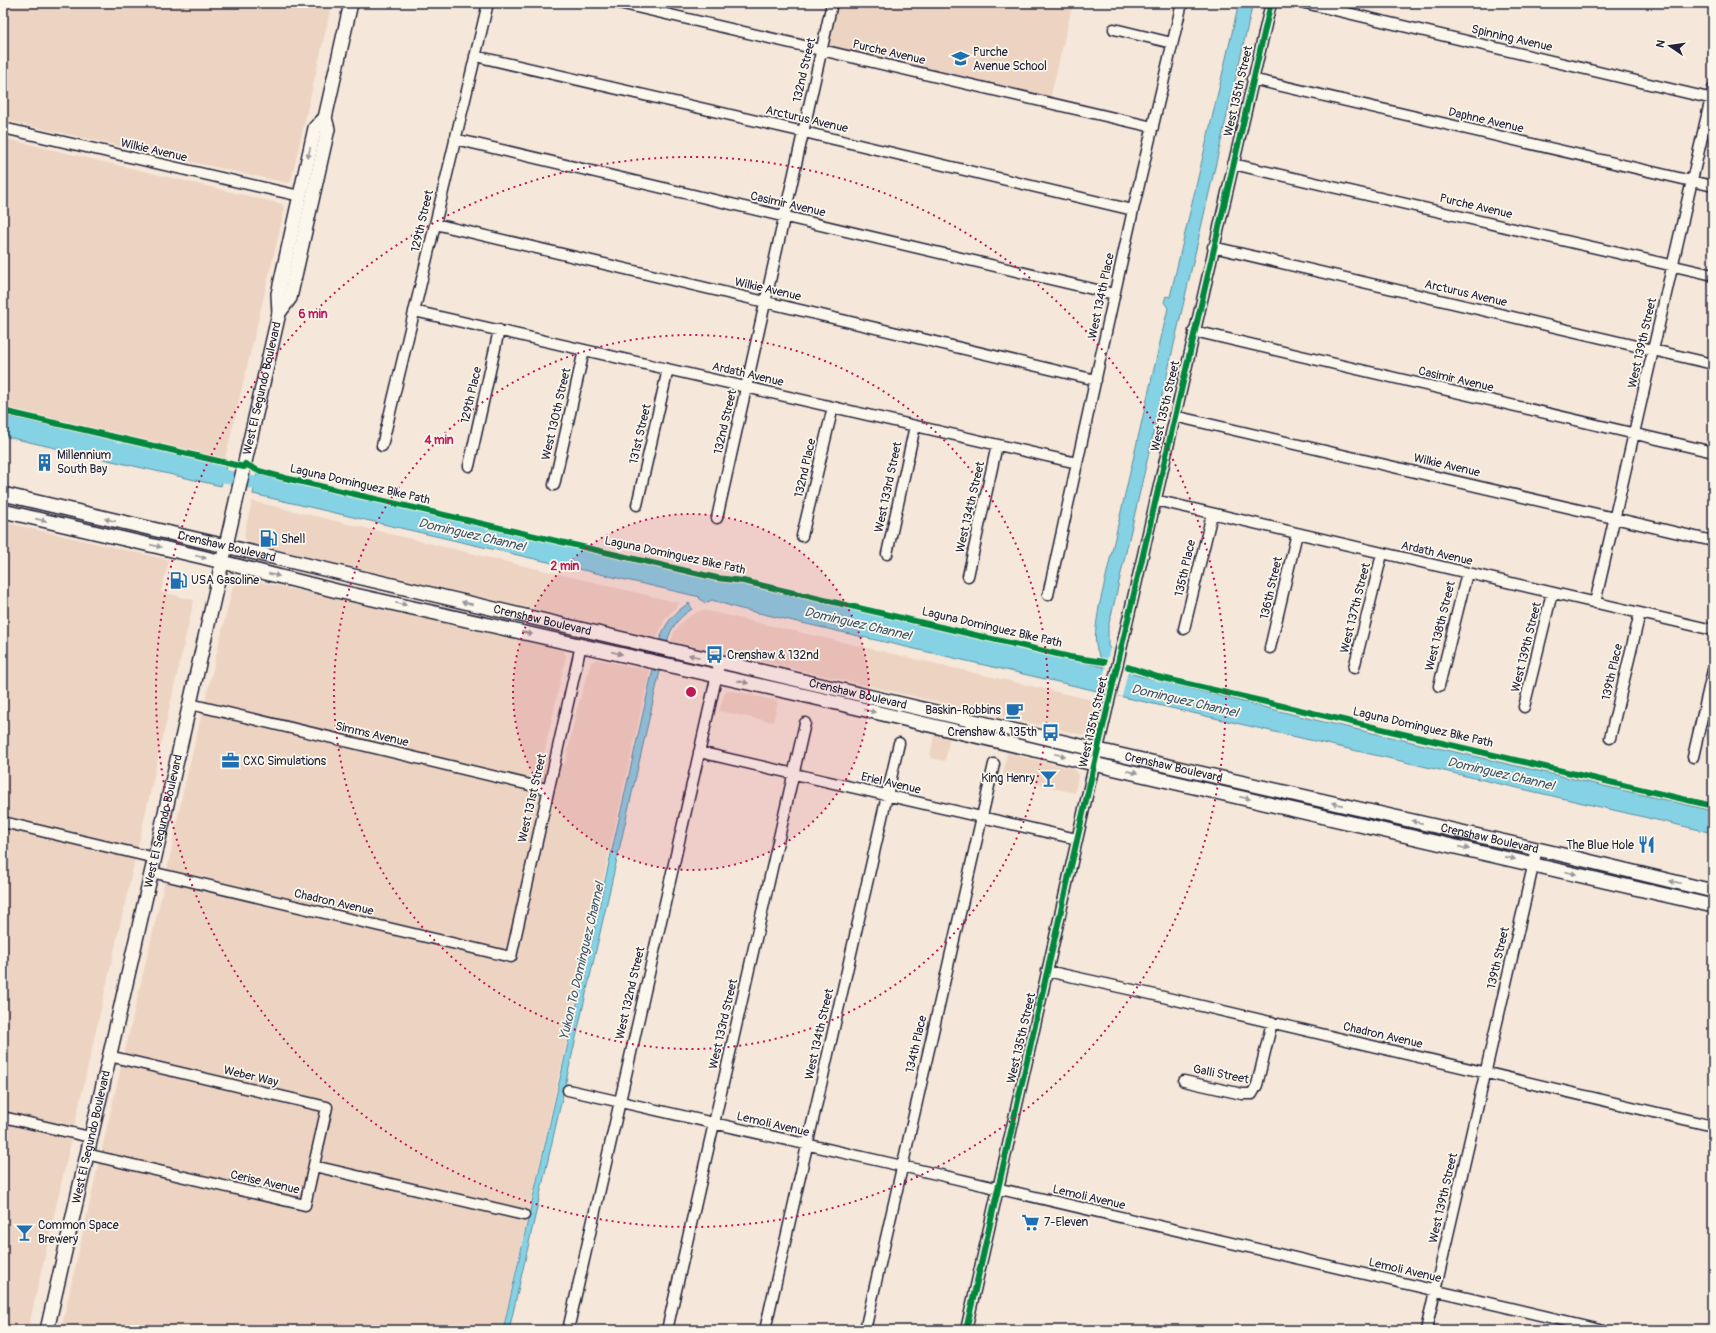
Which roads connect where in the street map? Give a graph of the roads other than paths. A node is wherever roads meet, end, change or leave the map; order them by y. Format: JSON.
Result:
{"nodes":[{"id":1,"x":351,"y":3,"type":"edge"},
{"id":2,"x":488,"y":3,"type":"edge"},
{"id":3,"x":619,"y":3,"type":"edge"},
{"id":4,"x":832,"y":3,"type":"edge"},
{"id":5,"x":1182,"y":3,"type":"edge"},
{"id":6,"x":1271,"y":3,"type":"edge"},
{"id":7,"x":1305,"y":3,"type":"edge"},
{"id":8,"x":1114,"y":29,"type":"dead end"},
{"id":9,"x":1172,"y":43,"type":"junction"},
{"id":10,"x":822,"y":50,"type":"junction"},
{"id":11,"x":475,"y":56,"type":"junction"},
{"id":12,"x":1252,"y":79,"type":"junction"},
{"id":13,"x":1712,"y":96,"type":"edge"},
{"id":14,"x":325,"y":118,"type":"junction"},
{"id":15,"x":1153,"y":127,"type":"junction"},
{"id":16,"x":3,"y":128,"type":"edge"},
{"id":17,"x":804,"y":132,"type":"junction"},
{"id":18,"x":455,"y":139,"type":"junction"},
{"id":19,"x":1233,"y":164,"type":"junction"},
{"id":20,"x":1692,"y":182,"type":"junction"},
{"id":21,"x":1713,"y":186,"type":"edge"},
{"id":22,"x":300,"y":196,"type":"junction"},
{"id":23,"x":1133,"y":210,"type":"junction"},
{"id":24,"x":784,"y":217,"type":"junction"},
{"id":25,"x":435,"y":224,"type":"junction"},
{"id":26,"x":1213,"y":247,"type":"junction"},
{"id":27,"x":1673,"y":265,"type":"junction"},
{"id":28,"x":1713,"y":274,"type":"edge"},
{"id":29,"x":1114,"y":294,"type":"junction"},
{"id":30,"x":766,"y":302,"type":"junction"},
{"id":31,"x":414,"y":311,"type":"junction"},
{"id":32,"x":279,"y":313,"type":"junction"},
{"id":33,"x":499,"y":330,"type":"junction"},
{"id":34,"x":1194,"y":331,"type":"junction"},
{"id":35,"x":584,"y":350,"type":"junction"},
{"id":36,"x":1654,"y":350,"type":"junction"},
{"id":37,"x":1713,"y":364,"type":"edge"},
{"id":38,"x":668,"y":369,"type":"junction"},
{"id":39,"x":1096,"y":380,"type":"junction"},
{"id":40,"x":746,"y":387,"type":"junction"},
{"id":41,"x":832,"y":407,"type":"junction"},
{"id":42,"x":1174,"y":416,"type":"junction"},
{"id":43,"x":915,"y":426,"type":"junction"},
{"id":44,"x":1634,"y":433,"type":"junction"},
{"id":45,"x":997,"y":445,"type":"junction"},
{"id":46,"x":382,"y":446,"type":"dead end"},
{"id":47,"x":1713,"y":452,"type":"edge"},
{"id":48,"x":1077,"y":463,"type":"junction"},
{"id":49,"x":469,"y":466,"type":"dead end"},
{"id":50,"x":554,"y":484,"type":"dead end"},
{"id":51,"x":3,"y":494,"type":"edge"},
{"id":52,"x":1155,"y":500,"type":"junction"},
{"id":53,"x":637,"y":504,"type":"dead end"},
{"id":54,"x":3,"y":511,"type":"edge"},
{"id":55,"x":1212,"y":514,"type":"junction"},
{"id":56,"x":1614,"y":517,"type":"junction"},
{"id":57,"x":717,"y":518,"type":"dead end"},
{"id":58,"x":1297,"y":533,"type":"junction"},
{"id":59,"x":802,"y":536,"type":"dead end"},
{"id":60,"x":1713,"y":541,"type":"edge"},
{"id":61,"x":226,"y":547,"type":"junction"},
{"id":62,"x":887,"y":554,"type":"dead end"},
{"id":63,"x":1382,"y":554,"type":"junction"},
{"id":64,"x":223,"y":562,"type":"junction"},
{"id":65,"x":1467,"y":573,"type":"junction"},
{"id":66,"x":968,"y":576,"type":"dead end"},
{"id":67,"x":1552,"y":593,"type":"junction"},
{"id":68,"x":1048,"y":595,"type":"dead end"},
{"id":69,"x":1595,"y":603,"type":"junction"},
{"id":70,"x":1640,"y":613,"type":"junction"},
{"id":71,"x":1184,"y":629,"type":"dead end"},
{"id":72,"x":1713,"y":630,"type":"edge"},
{"id":73,"x":584,"y":631,"type":"junction"},
{"id":74,"x":581,"y":645,"type":"junction"},
{"id":75,"x":1270,"y":648,"type":"dead end"},
{"id":76,"x":720,"y":661,"type":"junction"},
{"id":77,"x":1354,"y":668,"type":"dead end"},
{"id":78,"x":1713,"y":670,"type":"edge"},
{"id":79,"x":716,"y":675,"type":"junction"},
{"id":80,"x":1439,"y":686,"type":"dead end"},
{"id":81,"x":190,"y":704,"type":"junction"},
{"id":82,"x":1524,"y":707,"type":"dead end"},
{"id":83,"x":805,"y":723,"type":"dead end"},
{"id":84,"x":1610,"y":738,"type":"dead end"},
{"id":85,"x":899,"y":743,"type":"dead end"},
{"id":86,"x":1098,"y":750,"type":"junction"},
{"id":87,"x":699,"y":752,"type":"junction"},
{"id":88,"x":1693,"y":757,"type":"dead end"},
{"id":89,"x":994,"y":764,"type":"dead end"},
{"id":90,"x":1094,"y":764,"type":"junction"},
{"id":91,"x":794,"y":773,"type":"junction"},
{"id":92,"x":1210,"y":775,"type":"junction"},
{"id":93,"x":547,"y":789,"type":"junction"},
{"id":94,"x":1206,"y":789,"type":"junction"},
{"id":95,"x":886,"y":795,"type":"junction"},
{"id":96,"x":1375,"y":812,"type":"junction"},
{"id":97,"x":982,"y":817,"type":"junction"},
{"id":98,"x":3,"y":822,"type":"edge"},
{"id":99,"x":1371,"y":827,"type":"junction"},
{"id":100,"x":1077,"y":839,"type":"junction"},
{"id":101,"x":1537,"y":849,"type":"junction"},
{"id":102,"x":155,"y":858,"type":"junction"},
{"id":103,"x":1534,"y":864,"type":"junction"},
{"id":104,"x":152,"y":872,"type":"junction"},
{"id":105,"x":1713,"y":891,"type":"edge"},
{"id":106,"x":1713,"y":906,"type":"edge"},
{"id":107,"x":511,"y":957,"type":"joint"},
{"id":108,"x":1047,"y":972,"type":"junction"},
{"id":109,"x":1272,"y":1022,"type":"junction"},
{"id":110,"x":109,"y":1056,"type":"junction"},
{"id":111,"x":1485,"y":1072,"type":"junction"},
{"id":112,"x":1184,"y":1080,"type":"dead end"},
{"id":113,"x":568,"y":1090,"type":"dead end"},
{"id":114,"x":619,"y":1102,"type":"junction"},
{"id":115,"x":3,"y":1117,"type":"edge"},
{"id":116,"x":714,"y":1124,"type":"junction"},
{"id":117,"x":1713,"y":1126,"type":"edge"},
{"id":118,"x":90,"y":1137,"type":"junction"},
{"id":119,"x":807,"y":1146,"type":"junction"},
{"id":120,"x":86,"y":1154,"type":"junction"},
{"id":121,"x":314,"y":1166,"type":"junction"},
{"id":122,"x":902,"y":1166,"type":"junction"},
{"id":123,"x":997,"y":1189,"type":"junction"},
{"id":124,"x":524,"y":1215,"type":"dead end"},
{"id":125,"x":1435,"y":1290,"type":"junction"},
{"id":126,"x":1585,"y":1328,"type":"edge"},
{"id":127,"x":47,"y":1330,"type":"edge"},
{"id":128,"x":568,"y":1330,"type":"edge"},
{"id":129,"x":667,"y":1330,"type":"edge"},
{"id":130,"x":765,"y":1330,"type":"edge"},
{"id":131,"x":865,"y":1330,"type":"edge"},
{"id":132,"x":966,"y":1330,"type":"edge"},
{"id":133,"x":1426,"y":1330,"type":"edge"},
{"id":134,"x":1604,"y":1330,"type":"edge"}],
"edges":[{"from":1,"to":14,"type":"main road","name":"West El Segundo Boulevard"},
{"from":2,"to":11,"type":"street","name":"129th Street"},
{"from":3,"to":10,"type":"street","name":"Purche Avenue"},
{"from":4,"to":10,"type":"street","name":"132nd Street"},
{"from":5,"to":9,"type":"street","name":"West 134th Place"},
{"from":6,"to":12,"type":"street","name":"West 135th Street"},
{"from":7,"to":13,"type":"street","name":"Spinning Avenue"},
{"from":8,"to":9,"type":"street"},
{"from":9,"to":15,"type":"street","name":"West 134th Place"},
{"from":10,"to":15,"type":"street","name":"Purche Avenue"},
{"from":10,"to":17,"type":"street","name":"132nd Street"},
{"from":11,"to":17,"type":"street","name":"Arcturus Avenue"},
{"from":11,"to":18,"type":"street","name":"129th Street"},
{"from":12,"to":19,"type":"street","name":"West 135th Street"},
{"from":12,"to":20,"type":"street","name":"Daphne Avenue"},
{"from":13,"to":20,"type":"street","name":"West 139th Street"},
{"from":14,"to":22,"type":"main road","name":"West El Segundo Boulevard","one_way":true},
{"from":14,"to":32,"type":"main road","name":"West El Segundo Boulevard"},
{"from":15,"to":23,"type":"street","name":"West 134th Place"},
{"from":16,"to":22,"type":"street","name":"Wilkie Avenue"},
{"from":17,"to":23,"type":"street","name":"Arcturus Avenue"},
{"from":17,"to":24,"type":"street","name":"132nd Street"},
{"from":18,"to":24,"type":"street","name":"Casimir Avenue"},
{"from":18,"to":25,"type":"street","name":"129th Street"},
{"from":19,"to":26,"type":"street","name":"West 135th Street"},
{"from":19,"to":27,"type":"street","name":"Purche Avenue"},
{"from":20,"to":21,"type":"street","name":"Daphne Avenue"},
{"from":20,"to":27,"type":"street","name":"West 139th Street"},
{"from":22,"to":32,"type":"main road","name":"West El Segundo Boulevard"},
{"from":23,"to":29,"type":"street","name":"West 134th Place"},
{"from":24,"to":29,"type":"street","name":"Casimir Avenue"},
{"from":24,"to":30,"type":"street","name":"132nd Street"},
{"from":25,"to":30,"type":"street","name":"Wilkie Avenue"},
{"from":25,"to":31,"type":"street","name":"129th Street"},
{"from":26,"to":34,"type":"street","name":"West 135th Street"},
{"from":26,"to":36,"type":"street","name":"Arcturus Avenue"},
{"from":27,"to":28,"type":"street","name":"Purche Avenue"},
{"from":27,"to":36,"type":"street","name":"West 139th Street"},
{"from":29,"to":39,"type":"street","name":"West 134th Place"},
{"from":30,"to":39,"type":"street","name":"Wilkie Avenue"},
{"from":30,"to":40,"type":"street","name":"132nd Street"},
{"from":31,"to":33,"type":"street","name":"Ardath Avenue"},
{"from":31,"to":46,"type":"street","name":"129th Street"},
{"from":32,"to":61,"type":"main road","name":"West El Segundo Boulevard"},
{"from":33,"to":35,"type":"street","name":"Ardath Avenue"},
{"from":33,"to":49,"type":"street","name":"129th Place"},
{"from":34,"to":42,"type":"street","name":"West 135th Street"},
{"from":34,"to":44,"type":"street","name":"Casimir Avenue"},
{"from":35,"to":38,"type":"street","name":"Ardath Avenue"},
{"from":35,"to":50,"type":"street","name":"West 130th Street"},
{"from":36,"to":37,"type":"street","name":"Arcturus Avenue"},
{"from":36,"to":44,"type":"street","name":"West 139th Street"},
{"from":38,"to":40,"type":"street","name":"Ardath Avenue"},
{"from":38,"to":53,"type":"street","name":"131st Street"},
{"from":39,"to":48,"type":"street","name":"West 134th Place"},
{"from":40,"to":41,"type":"street","name":"Ardath Avenue"},
{"from":40,"to":57,"type":"street","name":"132nd Street"},
{"from":41,"to":43,"type":"street","name":"Ardath Avenue"},
{"from":41,"to":59,"type":"street","name":"132nd Place"},
{"from":42,"to":52,"type":"street","name":"West 135th Street"},
{"from":42,"to":56,"type":"street","name":"Wilkie Avenue"},
{"from":43,"to":45,"type":"street","name":"Ardath Avenue"},
{"from":43,"to":62,"type":"street","name":"West 133rd Street"},
{"from":44,"to":47,"type":"street","name":"Casimir Avenue"},
{"from":44,"to":56,"type":"street","name":"West 139th Street"},
{"from":45,"to":48,"type":"street","name":"Ardath Avenue"},
{"from":45,"to":66,"type":"street","name":"West 134th Street"},
{"from":48,"to":68,"type":"street","name":"West 134th Place"},
{"from":61,"to":51,"type":"main road","name":"Crenshaw Boulevard","one_way":true},
{"from":52,"to":55,"type":"street","name":"Ardath Avenue"},
{"from":52,"to":86,"type":"street","name":"West 135th Street"},
{"from":54,"to":64,"type":"main road","name":"Crenshaw Boulevard","one_way":true},
{"from":55,"to":58,"type":"street","name":"Ardath Avenue"},
{"from":55,"to":71,"type":"street","name":"135th Place"},
{"from":56,"to":60,"type":"street","name":"Wilkie Avenue"},
{"from":56,"to":69,"type":"street","name":"West 139th Street"},
{"from":58,"to":63,"type":"street","name":"Ardath Avenue"},
{"from":58,"to":75,"type":"street","name":"136th Street"},
{"from":61,"to":64,"type":"main road","name":"West El Segundo Boulevard"},
{"from":73,"to":61,"type":"main road","name":"Crenshaw Boulevard","one_way":true},
{"from":63,"to":65,"type":"street","name":"Ardath Avenue"},
{"from":63,"to":77,"type":"street","name":"West 137th Street"},
{"from":64,"to":74,"type":"main road","name":"Crenshaw Boulevard","one_way":true},
{"from":64,"to":81,"type":"main road","name":"West El Segundo Boulevard"},
{"from":65,"to":67,"type":"street","name":"Ardath Avenue"},
{"from":65,"to":80,"type":"street","name":"West 138th Street"},
{"from":67,"to":69,"type":"street","name":"Ardath Avenue"},
{"from":67,"to":82,"type":"street","name":"West 139th Street"},
{"from":69,"to":70,"type":"street","name":"Ardath Avenue"},
{"from":70,"to":72,"type":"street","name":"Ardath Avenue"},
{"from":70,"to":84,"type":"street","name":"139th Place"},
{"from":73,"to":74,"type":"main road"},
{"from":76,"to":73,"type":"main road","name":"Crenshaw Boulevard","one_way":true},
{"from":74,"to":79,"type":"main road","name":"Crenshaw Boulevard","one_way":true},
{"from":74,"to":93,"type":"street","name":"West 131st Street"},
{"from":76,"to":79,"type":"street","name":"West 132nd Street"},
{"from":76,"to":86,"type":"main road","name":"Crenshaw Boulevard"},
{"from":78,"to":88,"type":"street"},
{"from":79,"to":87,"type":"street","name":"West 132nd Street"},
{"from":79,"to":90,"type":"main road","name":"Crenshaw Boulevard","one_way":true},
{"from":81,"to":93,"type":"street","name":"Simms Avenue"},
{"from":81,"to":102,"type":"main road","name":"West El Segundo Boulevard"},
{"from":83,"to":91,"type":"street","name":"West 133rd Street"},
{"from":85,"to":95,"type":"street","name":"West 134th Street"},
{"from":86,"to":90,"type":"street","name":"West 135th Street"},
{"from":86,"to":92,"type":"main road","name":"Crenshaw Boulevard"},
{"from":87,"to":91,"type":"street","name":"Eriel Avenue"},
{"from":87,"to":114,"type":"street","name":"West 132nd Street"},
{"from":89,"to":97,"type":"street","name":"134th Place"},
{"from":90,"to":94,"type":"main road","name":"Crenshaw Boulevard","one_way":true},
{"from":90,"to":100,"type":"street","name":"West 135th Street"},
{"from":91,"to":95,"type":"street","name":"Eriel Avenue"},
{"from":91,"to":116,"type":"street","name":"West 133rd Street"},
{"from":92,"to":94,"type":"main road"},
{"from":96,"to":92,"type":"main road","name":"Crenshaw Boulevard","one_way":true},
{"from":93,"to":107,"type":"street","name":"West 131st Street"},
{"from":94,"to":99,"type":"main road","name":"Crenshaw Boulevard","one_way":true},
{"from":95,"to":97,"type":"street","name":"Eriel Avenue"},
{"from":95,"to":119,"type":"street","name":"West 134th Street"},
{"from":96,"to":99,"type":"main road"},
{"from":101,"to":96,"type":"main road","name":"Crenshaw Boulevard","one_way":true},
{"from":97,"to":100,"type":"street","name":"Eriel Avenue"},
{"from":97,"to":122,"type":"street","name":"134th Place"},
{"from":98,"to":102,"type":"street"},
{"from":99,"to":103,"type":"main road","name":"Crenshaw Boulevard","one_way":true},
{"from":100,"to":108,"type":"street","name":"West 135th Street"},
{"from":101,"to":103,"type":"street","name":"139th Street"},
{"from":105,"to":101,"type":"main road","name":"Crenshaw Boulevard","one_way":true},
{"from":102,"to":104,"type":"main road","name":"West El Segundo Boulevard"},
{"from":103,"to":106,"type":"main road","name":"Crenshaw Boulevard","one_way":true},
{"from":103,"to":111,"type":"street","name":"139th Street"},
{"from":104,"to":107,"type":"street","name":"Chadron Avenue"},
{"from":104,"to":110,"type":"main road","name":"West El Segundo Boulevard"},
{"from":108,"to":109,"type":"street","name":"Chadron Avenue"},
{"from":108,"to":123,"type":"street","name":"West 135th Street"},
{"from":109,"to":111,"type":"street","name":"Chadron Avenue"},
{"from":109,"to":112,"type":"street","name":"Galli Street"},
{"from":110,"to":118,"type":"main road","name":"West El Segundo Boulevard"},
{"from":110,"to":121,"type":"street","name":"Weber Way"},
{"from":111,"to":117,"type":"street","name":"Chadron Avenue"},
{"from":111,"to":125,"type":"street","name":"West 139th Street"},
{"from":113,"to":114,"type":"street","name":"Lemoli Avenue"},
{"from":114,"to":116,"type":"street","name":"Lemoli Avenue"},
{"from":114,"to":128,"type":"street","name":"West 132nd Street"},
{"from":115,"to":118,"type":"street"},
{"from":116,"to":119,"type":"street","name":"Lemoli Avenue"},
{"from":116,"to":129,"type":"street","name":"West 133rd Street"},
{"from":118,"to":120,"type":"main road","name":"West El Segundo Boulevard"},
{"from":119,"to":122,"type":"street","name":"Lemoli Avenue"},
{"from":119,"to":130,"type":"street","name":"West 134th Street"},
{"from":120,"to":121,"type":"street","name":"Cerise Avenue"},
{"from":120,"to":127,"type":"main road","name":"West El Segundo Boulevard"},
{"from":121,"to":124,"type":"street"},
{"from":122,"to":123,"type":"street","name":"Lemoli Avenue"},
{"from":122,"to":131,"type":"street","name":"134th Place"},
{"from":123,"to":125,"type":"street","name":"Lemoli Avenue"},
{"from":123,"to":132,"type":"street","name":"West 135th Street"},
{"from":125,"to":126,"type":"street","name":"Lemoli Avenue"},
{"from":125,"to":133,"type":"street","name":"West 139th Street"},
{"from":126,"to":134,"type":"street","name":"Lemoli Avenue"}]}
